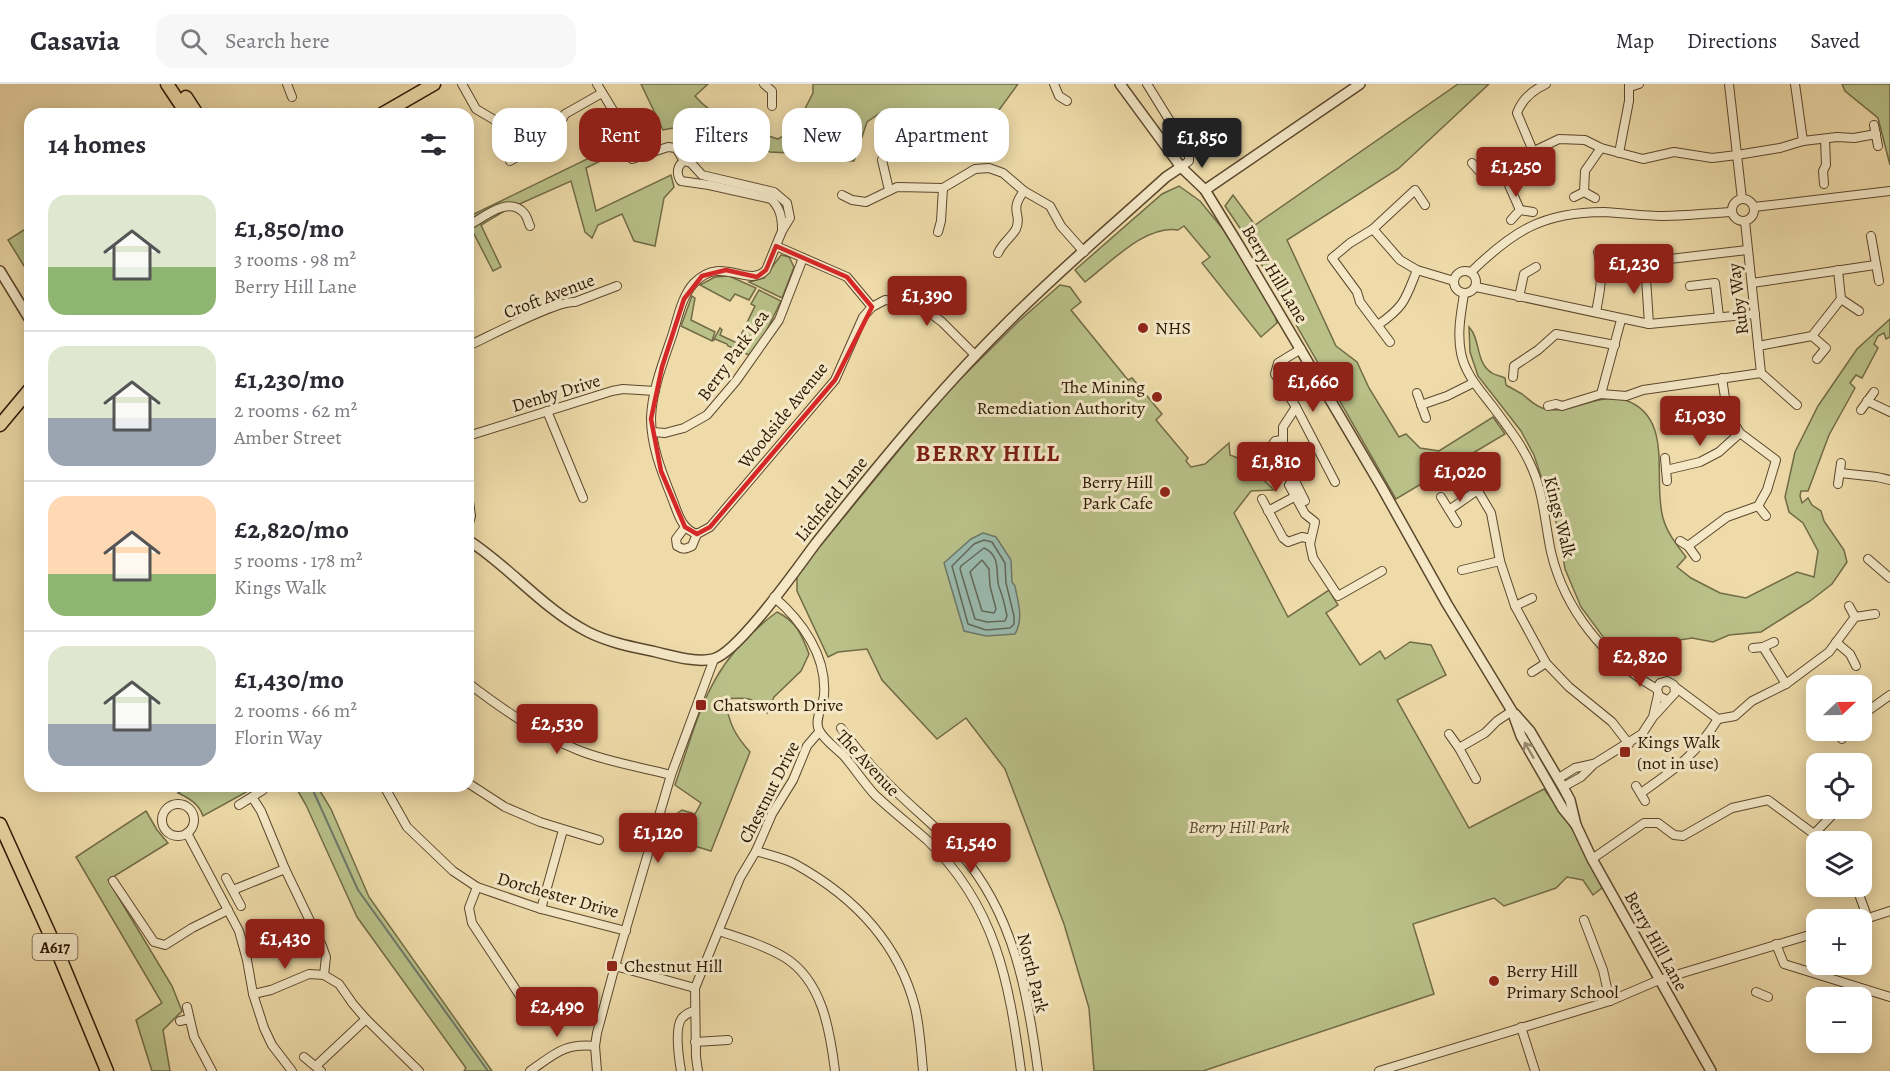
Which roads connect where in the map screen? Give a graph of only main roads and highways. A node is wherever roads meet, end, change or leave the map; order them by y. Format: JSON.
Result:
{"nodes":[{"id":1,"x":167,"y":84,"type":"edge"},
{"id":2,"x":177,"y":84,"type":"edge"},
{"id":3,"x":434,"y":84,"type":"edge"},
{"id":4,"x":183,"y":108,"type":"edge"},
{"id":5,"x":193,"y":108,"type":"edge"},
{"id":6,"x":400,"y":108,"type":"edge"},
{"id":7,"x":24,"y":396,"type":"edge"},
{"id":8,"x":0,"y":425,"type":"edge"},
{"id":9,"x":0,"y":824,"type":"edge"},
{"id":10,"x":107,"y":1071,"type":"edge"}],
"edges":[{"from":1,"to":4,"type":"main road"},
{"from":2,"to":5,"type":"main road"},
{"from":3,"to":6,"type":"main road"},
{"from":7,"to":8,"type":"main road"},
{"from":9,"to":10,"type":"main road","number":"A617"}]}
